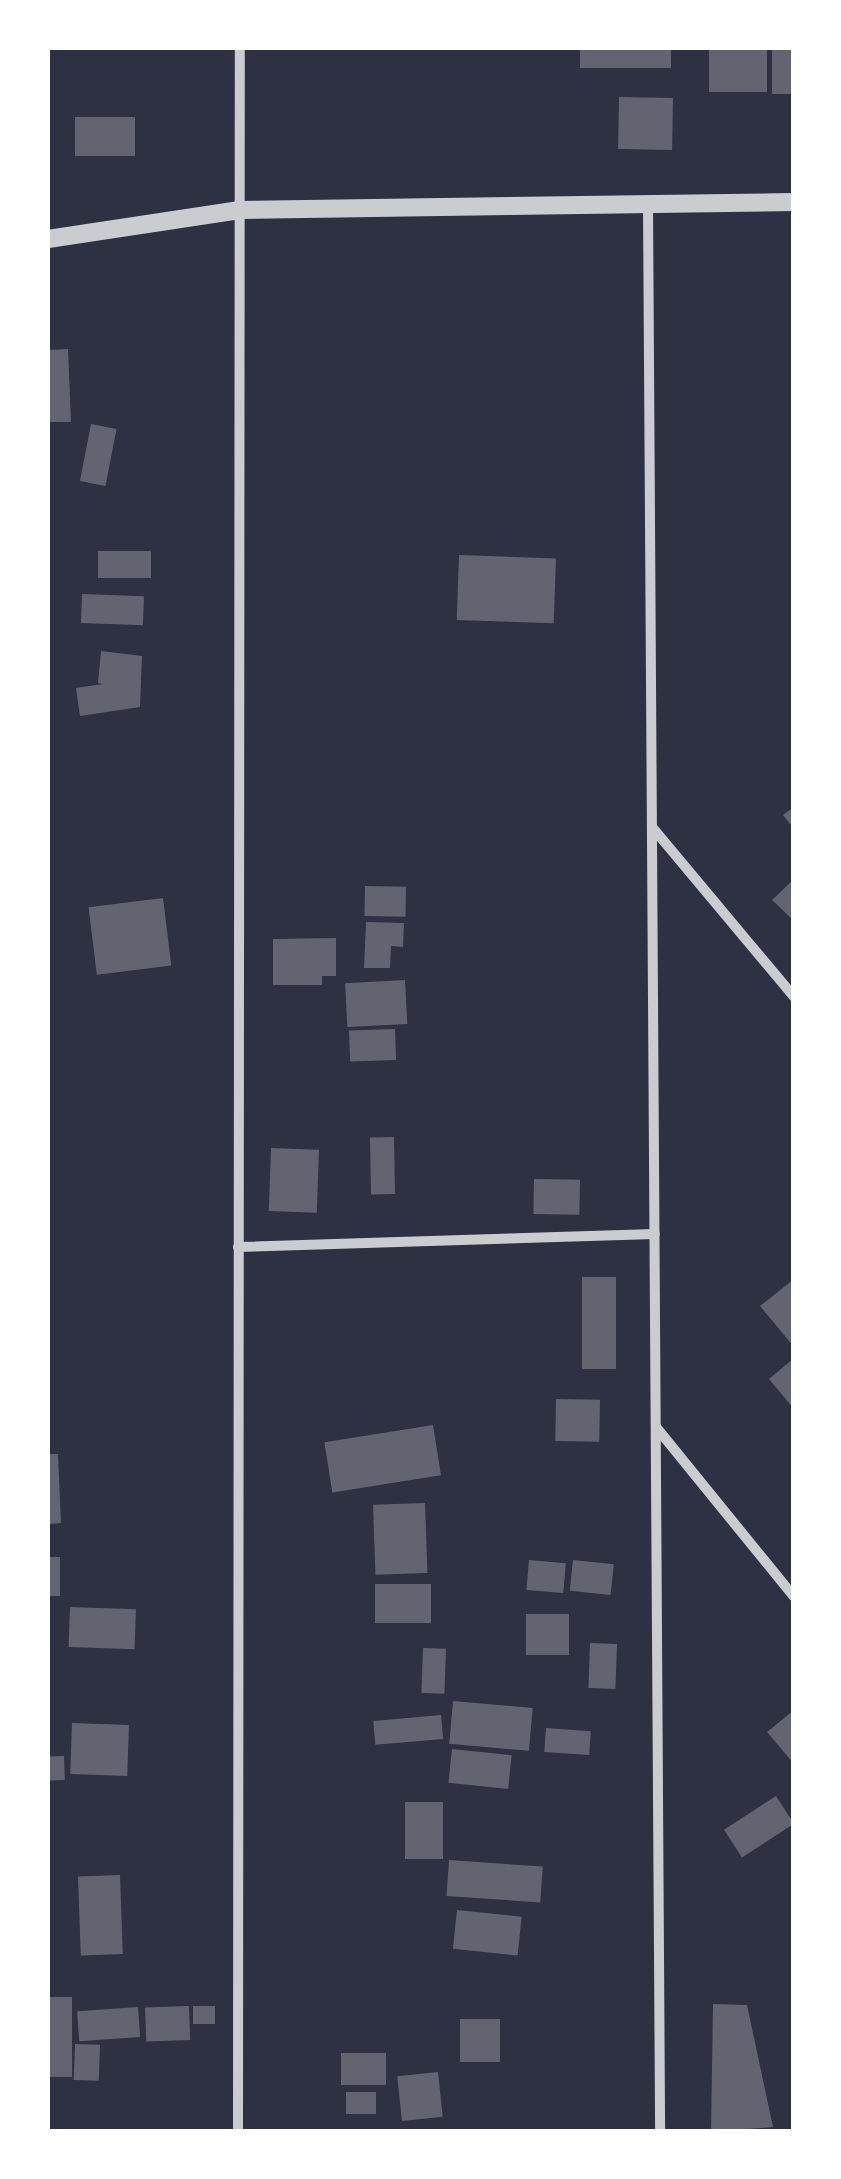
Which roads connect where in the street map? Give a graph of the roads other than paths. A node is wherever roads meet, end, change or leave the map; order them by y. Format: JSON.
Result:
{"nodes":[{"id":1,"x":240,"y":48,"type":"edge"},
{"id":2,"x":794,"y":202,"type":"edge"},
{"id":3,"x":648,"y":204,"type":"junction"},
{"id":4,"x":240,"y":210,"type":"junction"},
{"id":5,"x":48,"y":239,"type":"edge"},
{"id":6,"x":652,"y":827,"type":"junction"},
{"id":7,"x":794,"y":998,"type":"edge"},
{"id":8,"x":655,"y":1234,"type":"junction"},
{"id":9,"x":238,"y":1247,"type":"junction"},
{"id":10,"x":656,"y":1426,"type":"junction"},
{"id":11,"x":794,"y":1597,"type":"edge"},
{"id":12,"x":238,"y":2132,"type":"edge"},
{"id":13,"x":660,"y":2132,"type":"edge"}],
"edges":[{"from":1,"to":4,"type":"street"},
{"from":2,"to":3,"type":"street"},
{"from":3,"to":4,"type":"street"},
{"from":3,"to":6,"type":"street"},
{"from":4,"to":5,"type":"street"},
{"from":4,"to":9,"type":"street"},
{"from":6,"to":7,"type":"street"},
{"from":6,"to":8,"type":"street"},
{"from":8,"to":9,"type":"street"},
{"from":8,"to":10,"type":"street"},
{"from":9,"to":12,"type":"street"},
{"from":10,"to":11,"type":"street"},
{"from":10,"to":13,"type":"street"}]}
